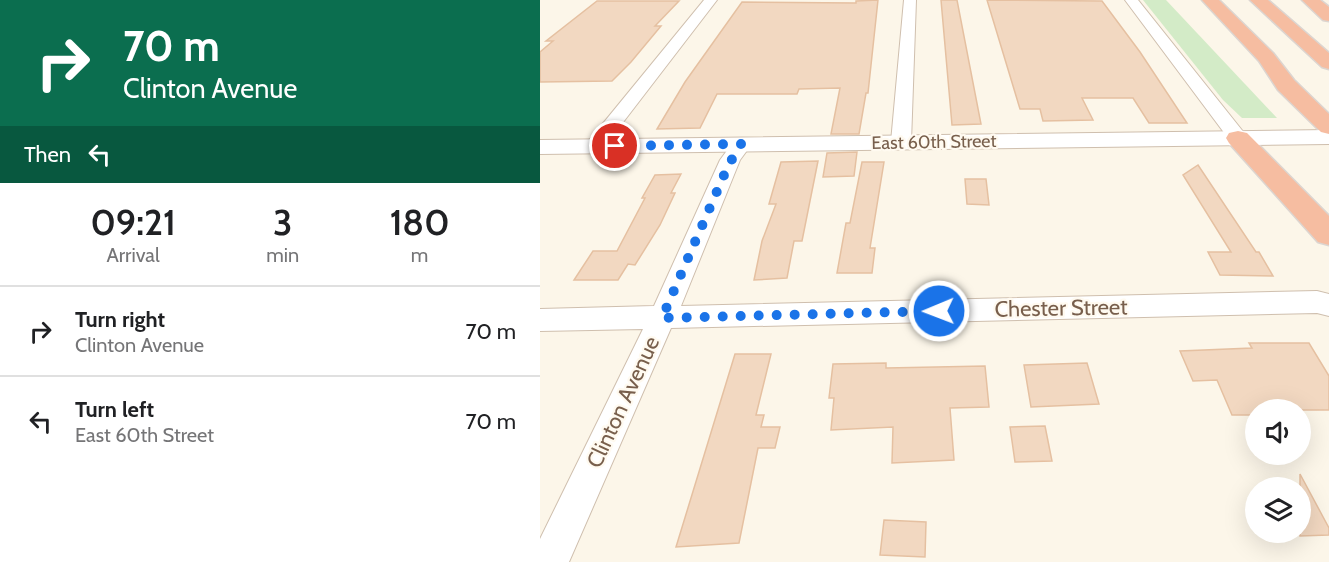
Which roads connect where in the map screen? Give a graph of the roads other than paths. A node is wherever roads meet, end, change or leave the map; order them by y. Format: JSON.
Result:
{"nodes":[{"id":1,"x":711,"y":0,"type":"edge"},
{"id":2,"x":910,"y":0,"type":"edge"},
{"id":3,"x":1131,"y":0,"type":"edge"},
{"id":4,"x":1258,"y":0,"type":"edge"},
{"id":5,"x":1310,"y":0,"type":"edge"},
{"id":6,"x":1203,"y":4,"type":"edge"},
{"id":7,"x":1329,"y":16,"type":"edge"},
{"id":8,"x":1329,"y":63,"type":"edge"},
{"id":9,"x":1329,"y":127,"type":"edge"},
{"id":10,"x":1329,"y":137,"type":"edge"},
{"id":11,"x":1238,"y":138,"type":"junction"},
{"id":12,"x":902,"y":142,"type":"junction"},
{"id":13,"x":741,"y":144,"type":"junction"},
{"id":14,"x":540,"y":147,"type":"edge"},
{"id":15,"x":594,"y":147,"type":"junction"},
{"id":16,"x":1329,"y":234,"type":"edge"},
{"id":17,"x":1329,"y":305,"type":"edge"},
{"id":18,"x":662,"y":318,"type":"junction"},
{"id":19,"x":540,"y":320,"type":"edge"},
{"id":20,"x":549,"y":562,"type":"edge"}],
"edges":[{"from":1,"to":15,"type":"street"},
{"from":2,"to":12,"type":"street"},
{"from":3,"to":11,"type":"street"},
{"from":4,"to":8,"type":"highway"},
{"from":5,"to":7,"type":"highway"},
{"from":6,"to":9,"type":"highway"},
{"from":10,"to":11,"type":"street","name":"East 60th Street"},
{"from":11,"to":12,"type":"street","name":"East 60th Street"},
{"from":11,"to":16,"type":"highway"},
{"from":12,"to":13,"type":"street","name":"East 60th Street"},
{"from":13,"to":15,"type":"street","name":"East 60th Street"},
{"from":13,"to":18,"type":"street","name":"Clinton Avenue"},
{"from":14,"to":15,"type":"street","name":"East 60th Street"},
{"from":17,"to":18,"type":"street","name":"Chester Street"},
{"from":18,"to":19,"type":"street","name":"Chester Street"},
{"from":18,"to":20,"type":"street","name":"Clinton Avenue"}]}
